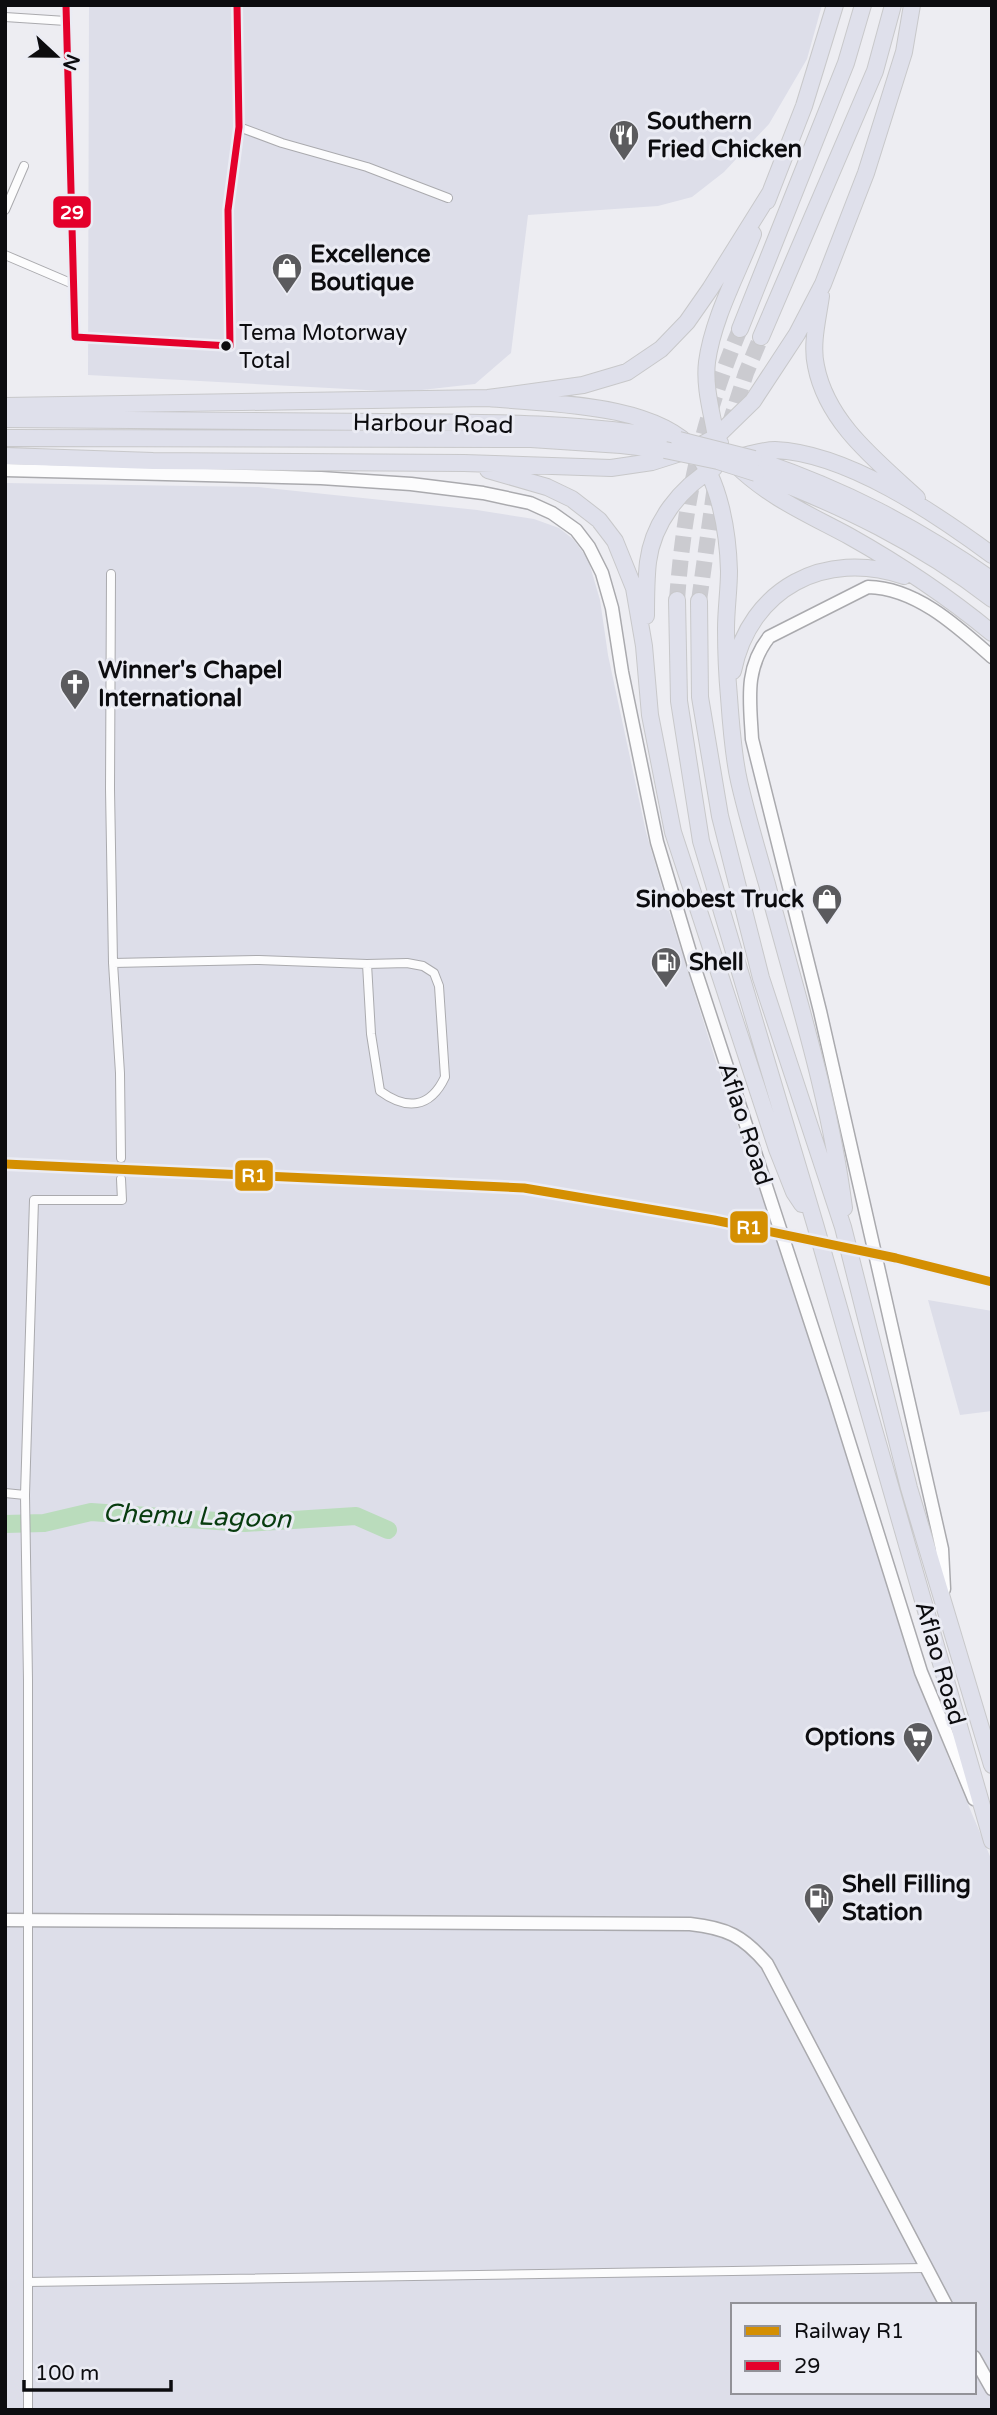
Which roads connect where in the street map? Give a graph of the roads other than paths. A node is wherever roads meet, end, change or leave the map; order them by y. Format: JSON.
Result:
{"nodes":[{"id":1,"x":66,"y":5,"type":"edge"},
{"id":2,"x":237,"y":5,"type":"edge"},
{"id":3,"x":835,"y":5,"type":"edge"},
{"id":4,"x":863,"y":5,"type":"edge"},
{"id":5,"x":893,"y":5,"type":"edge"},
{"id":6,"x":912,"y":5,"type":"edge"},
{"id":7,"x":5,"y":17,"type":"edge"},
{"id":8,"x":66,"y":21,"type":"junction"},
{"id":9,"x":239,"y":127,"type":"junction"},
{"id":10,"x":24,"y":166,"type":"dead end"},
{"id":11,"x":770,"y":193,"type":"junction"},
{"id":12,"x":448,"y":198,"type":"dead end"},
{"id":13,"x":5,"y":210,"type":"edge"},
{"id":14,"x":5,"y":255,"type":"edge"},
{"id":15,"x":73,"y":284,"type":"junction"},
{"id":16,"x":823,"y":284,"type":"junction"},
{"id":17,"x":740,"y":328,"type":"tunnel mouth"},
{"id":18,"x":761,"y":338,"type":"tunnel mouth"},
{"id":19,"x":488,"y":398,"type":"junction"},
{"id":20,"x":5,"y":406,"type":"edge"},
{"id":21,"x":5,"y":419,"type":"edge"},
{"id":22,"x":716,"y":438,"type":"junction"},
{"id":23,"x":5,"y":439,"type":"edge"},
{"id":24,"x":693,"y":449,"type":"junction"},
{"id":25,"x":5,"y":456,"type":"edge"},
{"id":26,"x":729,"y":459,"type":"junction"},
{"id":27,"x":464,"y":463,"type":"junction"},
{"id":28,"x":5,"y":470,"type":"edge"},
{"id":29,"x":708,"y":472,"type":"junction"},
{"id":30,"x":848,"y":502,"type":"junction"},
{"id":31,"x":934,"y":514,"type":"junction"},
{"id":32,"x":992,"y":555,"type":"edge"},
{"id":33,"x":111,"y":574,"type":"dead end"},
{"id":34,"x":992,"y":580,"type":"edge"},
{"id":35,"x":931,"y":586,"type":"junction"},
{"id":36,"x":992,"y":599,"type":"edge"},
{"id":37,"x":677,"y":600,"type":"tunnel mouth"},
{"id":38,"x":699,"y":601,"type":"tunnel mouth"},
{"id":39,"x":992,"y":633,"type":"edge"},
{"id":40,"x":644,"y":646,"type":"junction"},
{"id":41,"x":992,"y":657,"type":"edge"},
{"id":42,"x":729,"y":698,"type":"junction"},
{"id":43,"x":113,"y":963,"type":"junction"},
{"id":44,"x":367,"y":964,"type":"junction"},
{"id":45,"x":121,"y":1158,"type":"tunnel mouth"},
{"id":46,"x":121,"y":1179,"type":"tunnel mouth"},
{"id":47,"x":815,"y":1224,"type":"junction"},
{"id":48,"x":843,"y":1227,"type":"junction"},
{"id":49,"x":5,"y":1493,"type":"edge"},
{"id":50,"x":25,"y":1495,"type":"junction"},
{"id":51,"x":944,"y":1607,"type":"junction"},
{"id":52,"x":992,"y":1765,"type":"edge"},
{"id":53,"x":989,"y":1835,"type":"edge"},
{"id":54,"x":29,"y":1919,"type":"junction"},
{"id":55,"x":5,"y":1920,"type":"edge"},
{"id":56,"x":925,"y":2268,"type":"junction"},
{"id":57,"x":28,"y":2283,"type":"junction"},
{"id":58,"x":945,"y":2303,"type":"edge"},
{"id":59,"x":976,"y":2361,"type":"edge"},
{"id":60,"x":992,"y":2389,"type":"edge"},
{"id":61,"x":28,"y":2410,"type":"edge"}],
"edges":[{"from":1,"to":8,"type":"street"},
{"from":2,"to":9,"type":"street"},
{"from":3,"to":11,"type":"highway"},
{"from":4,"to":17,"type":"highway"},
{"from":5,"to":18,"type":"highway"},
{"from":6,"to":16,"type":"highway"},
{"from":7,"to":8,"type":"street"},
{"from":8,"to":15,"type":"street"},
{"from":9,"to":12,"type":"street"},
{"from":9,"to":15,"type":"street"},
{"from":10,"to":13,"type":"street"},
{"from":11,"to":19,"type":"highway"},
{"from":11,"to":22,"type":"highway"},
{"from":14,"to":15,"type":"street"},
{"from":16,"to":22,"type":"highway"},
{"from":16,"to":31,"type":"highway"},
{"from":19,"to":20,"type":"highway"},
{"from":19,"to":24,"type":"highway"},
{"from":21,"to":30,"type":"highway","name":"Harbour Road","bridge":true},
{"from":22,"to":24,"type":"highway"},
{"from":22,"to":26,"type":"highway"},
{"from":23,"to":30,"type":"highway","name":"Harbour Road","bridge":true},
{"from":24,"to":27,"type":"highway"},
{"from":24,"to":29,"type":"highway"},
{"from":25,"to":27,"type":"highway"},
{"from":26,"to":29,"type":"highway"},
{"from":26,"to":31,"type":"highway"},
{"from":26,"to":35,"type":"highway"},
{"from":27,"to":40,"type":"highway"},
{"from":28,"to":53,"type":"street","name":"Aflao Road"},
{"from":29,"to":40,"type":"highway"},
{"from":29,"to":42,"type":"highway"},
{"from":30,"to":34,"type":"highway"},
{"from":30,"to":36,"type":"highway"},
{"from":31,"to":32,"type":"highway"},
{"from":33,"to":43,"type":"street"},
{"from":35,"to":39,"type":"highway"},
{"from":35,"to":42,"type":"highway"},
{"from":37,"to":47,"type":"highway","name":"Aflao Road"},
{"from":38,"to":48,"type":"highway","name":"Aflao Road"},
{"from":40,"to":47,"type":"highway"},
{"from":41,"to":51,"type":"street","name":"Aflao Road"},
{"from":42,"to":48,"type":"highway"},
{"from":43,"to":44,"type":"street"},
{"from":43,"to":45,"type":"street"},
{"from":44,"to":44,"type":"street"},
{"from":46,"to":50,"type":"street"},
{"from":47,"to":53,"type":"highway","name":"Aflao Road"},
{"from":48,"to":51,"type":"highway","name":"Aflao Road"},
{"from":49,"to":50,"type":"street"},
{"from":50,"to":54,"type":"street"},
{"from":51,"to":52,"type":"highway","name":"Aflao Road"},
{"from":54,"to":55,"type":"street"},
{"from":54,"to":56,"type":"street"},
{"from":54,"to":57,"type":"street"},
{"from":56,"to":57,"type":"street"},
{"from":56,"to":58,"type":"street"},
{"from":57,"to":61,"type":"street"},
{"from":59,"to":60,"type":"street"}]}
